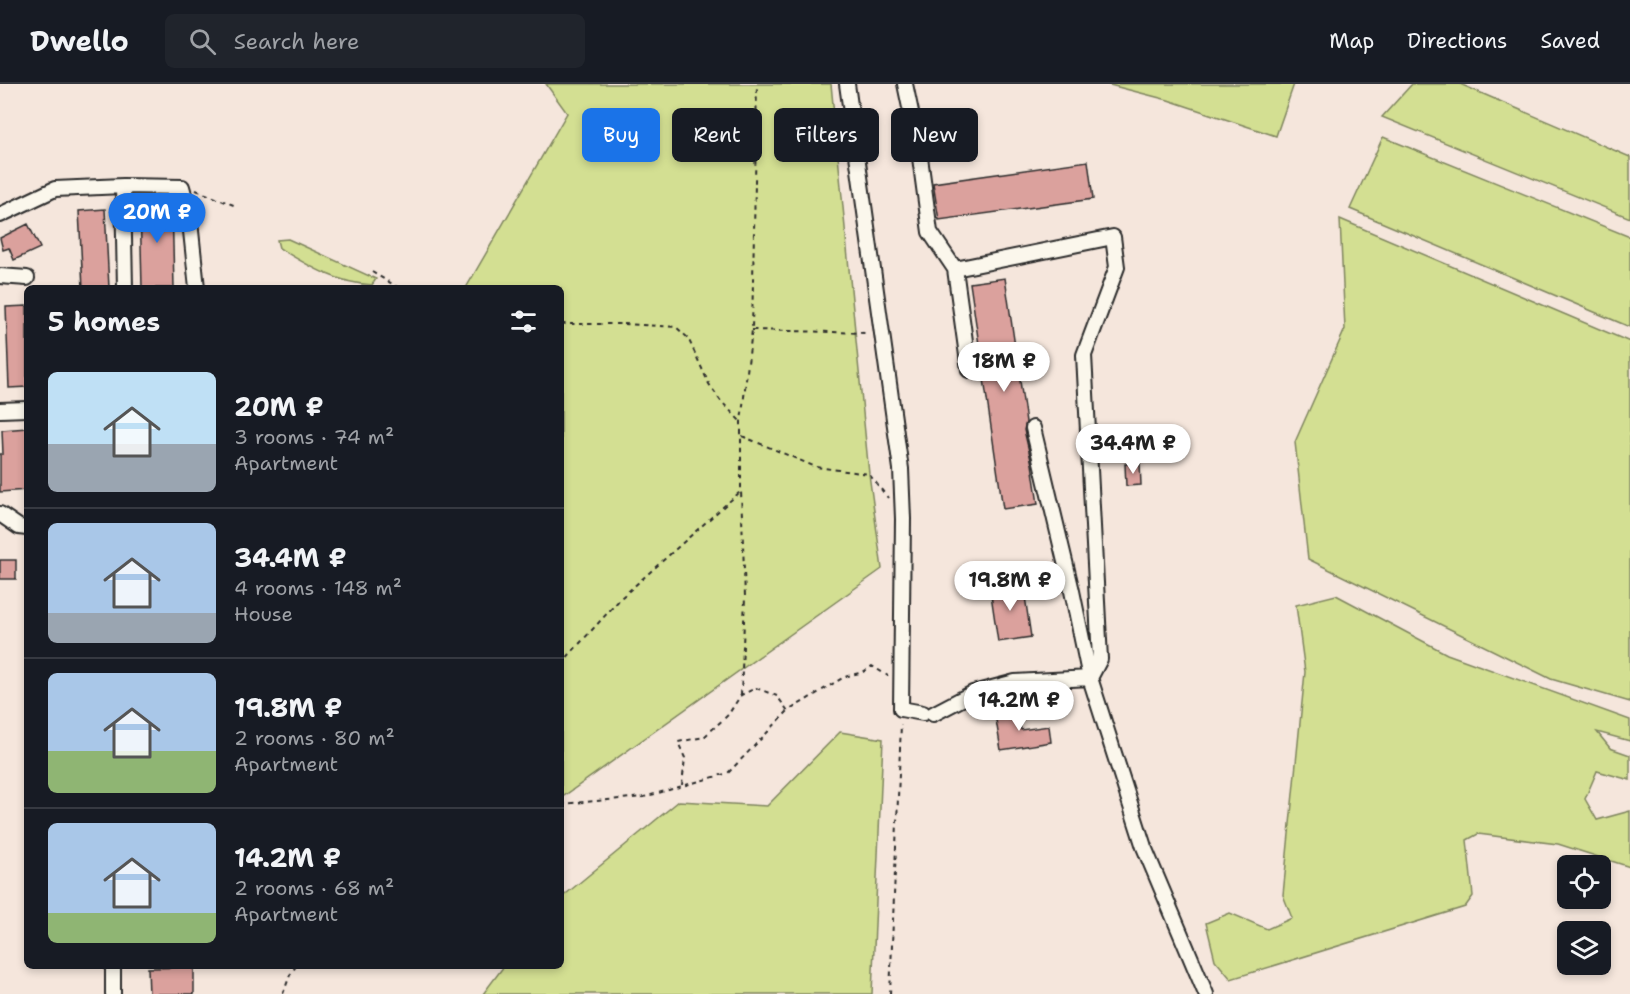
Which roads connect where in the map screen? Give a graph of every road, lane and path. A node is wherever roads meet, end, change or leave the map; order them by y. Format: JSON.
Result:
{"nodes":[{"id":1,"x":757,"y":84,"type":"edge"},
{"id":2,"x":847,"y":84,"type":"edge"},
{"id":3,"x":905,"y":84,"type":"edge"},
{"id":4,"x":123,"y":186,"type":"junction"},
{"id":5,"x":182,"y":187,"type":"junction"},
{"id":6,"x":236,"y":206,"type":"dead end"},
{"id":7,"x":0,"y":215,"type":"edge"},
{"id":8,"x":955,"y":269,"type":"junction"},
{"id":9,"x":372,"y":272,"type":"dead end"},
{"id":10,"x":0,"y":276,"type":"edge"},
{"id":11,"x":27,"y":278,"type":"dead end"},
{"id":12,"x":125,"y":285,"type":"edge"},
{"id":13,"x":197,"y":285,"type":"edge"},
{"id":14,"x":394,"y":285,"type":"edge"},
{"id":15,"x":564,"y":324,"type":"edge"},
{"id":16,"x":752,"y":330,"type":"junction"},
{"id":17,"x":883,"y":334,"type":"junction"},
{"id":18,"x":969,"y":370,"type":"dead end"},
{"id":19,"x":24,"y":409,"type":"edge"},
{"id":20,"x":0,"y":410,"type":"edge"},
{"id":21,"x":741,"y":422,"type":"junction"},
{"id":22,"x":1033,"y":428,"type":"dead end"},
{"id":23,"x":742,"y":436,"type":"junction"},
{"id":24,"x":741,"y":491,"type":"junction"},
{"id":25,"x":889,"y":501,"type":"dead end"},
{"id":26,"x":0,"y":514,"type":"edge"},
{"id":27,"x":24,"y":528,"type":"edge"},
{"id":28,"x":564,"y":661,"type":"edge"},
{"id":29,"x":1090,"y":678,"type":"junction"},
{"id":30,"x":741,"y":696,"type":"junction"},
{"id":31,"x":901,"y":703,"type":"junction"},
{"id":32,"x":788,"y":711,"type":"junction"},
{"id":33,"x":682,"y":786,"type":"junction"},
{"id":34,"x":564,"y":804,"type":"edge"},
{"id":35,"x":113,"y":969,"type":"edge"},
{"id":36,"x":294,"y":969,"type":"edge"},
{"id":37,"x":113,"y":994,"type":"edge"},
{"id":38,"x":283,"y":994,"type":"edge"},
{"id":39,"x":890,"y":994,"type":"edge"},
{"id":40,"x":1206,"y":994,"type":"edge"}],
"edges":[{"from":1,"to":16,"type":"path"},
{"from":2,"to":17,"type":"street"},
{"from":3,"to":8,"type":"street"},
{"from":4,"to":5,"type":"street"},
{"from":4,"to":7,"type":"street"},
{"from":4,"to":12,"type":"street"},
{"from":5,"to":6,"type":"path"},
{"from":5,"to":13,"type":"street"},
{"from":8,"to":18,"type":"street"},
{"from":8,"to":29,"type":"street"},
{"from":9,"to":14,"type":"path"},
{"from":10,"to":11,"type":"street"},
{"from":15,"to":21,"type":"path"},
{"from":16,"to":17,"type":"path"},
{"from":16,"to":21,"type":"path"},
{"from":17,"to":31,"type":"street"},
{"from":19,"to":20,"type":"street"},
{"from":21,"to":23,"type":"path"},
{"from":22,"to":29,"type":"street"},
{"from":23,"to":24,"type":"path"},
{"from":23,"to":25,"type":"path"},
{"from":24,"to":28,"type":"path"},
{"from":24,"to":30,"type":"path"},
{"from":26,"to":27,"type":"street"},
{"from":29,"to":31,"type":"street"},
{"from":29,"to":40,"type":"street"},
{"from":30,"to":32,"type":"path"},
{"from":30,"to":33,"type":"path"},
{"from":31,"to":32,"type":"path"},
{"from":31,"to":39,"type":"path"},
{"from":32,"to":33,"type":"path"},
{"from":33,"to":34,"type":"path"},
{"from":35,"to":37,"type":"street"},
{"from":36,"to":38,"type":"path"}]}
